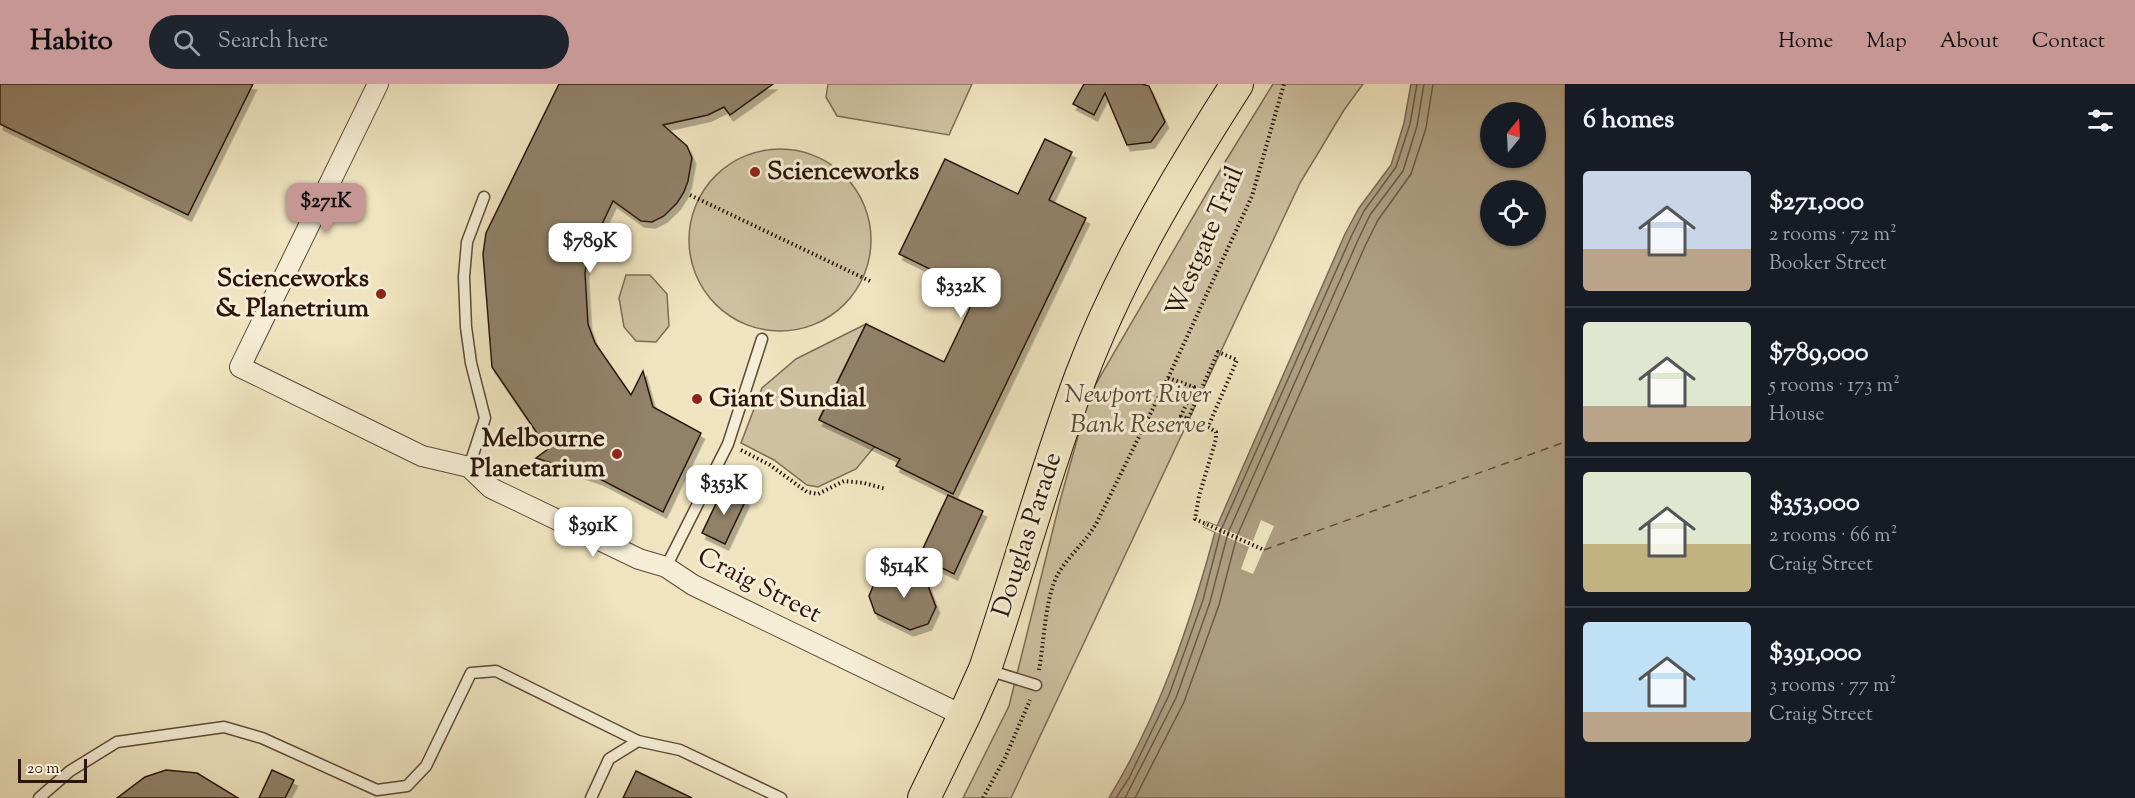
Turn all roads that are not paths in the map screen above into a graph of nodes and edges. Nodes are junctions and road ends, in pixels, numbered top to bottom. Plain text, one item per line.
1 (378, 84) edge
2 (1237, 84) edge
3 (484, 197) dead end
4 (762, 339) dead end
5 (469, 467) junction
6 (666, 567) junction
7 (985, 669) junction
8 (1036, 685) road end
9 (964, 716) junction
10 (638, 741) junction
11 (39, 798) edge
12 (591, 798) edge
13 (781, 798) edge
14 (924, 798) edge

1 - 5 street
2 - 7 main road, Douglas Parade
3 - 5 lane
4 - 6 lane
5 - 6 street, Craig Street
6 - 9 street, Craig Street
7 - 8 lane
7 - 9 main road, Douglas Parade
9 - 14 main road, Douglas Parade
10 - 11 lane
10 - 12 lane
10 - 13 lane

